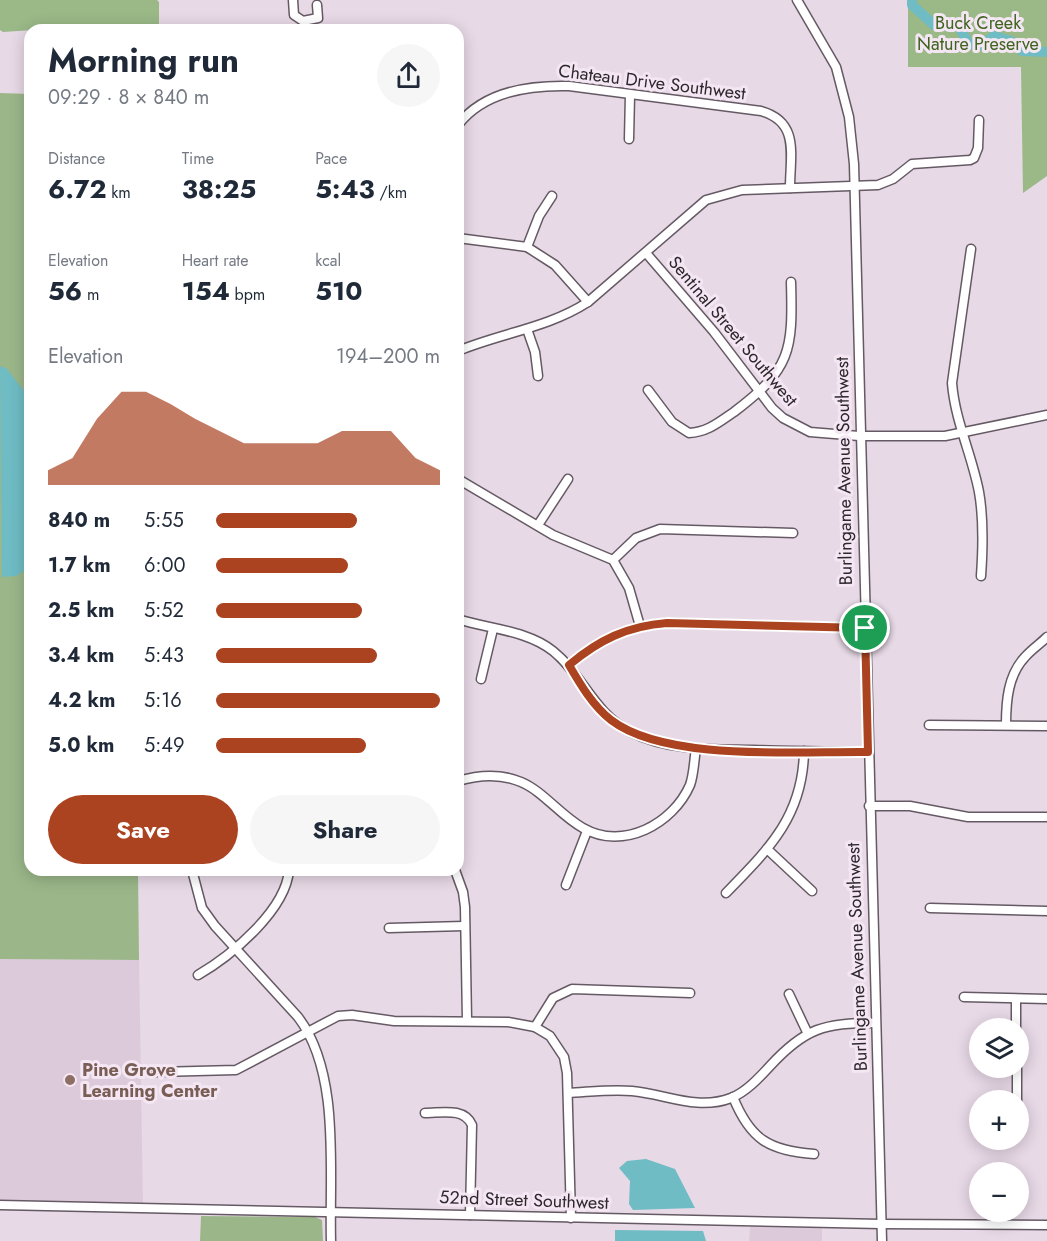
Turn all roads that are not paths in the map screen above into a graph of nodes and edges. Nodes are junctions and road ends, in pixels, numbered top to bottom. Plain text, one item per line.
1 (293, 0) edge
2 (797, 0) edge
3 (317, 5) dead end
4 (630, 95) junction
5 (464, 120) edge
6 (979, 120) dead end
7 (629, 140) dead end
8 (855, 187) junction
9 (790, 188) junction
10 (552, 196) dead end
11 (464, 239) edge
12 (527, 247) junction
13 (971, 249) dead end
14 (646, 253) junction
15 (791, 282) dead end
16 (588, 302) junction
17 (527, 329) junction
18 (464, 349) edge
19 (538, 376) dead end
20 (648, 390) dead end
21 (760, 392) junction
22 (1047, 415) edge
23 (962, 434) junction
24 (859, 436) junction
25 (568, 479) dead end
26 (464, 482) edge
27 (538, 525) junction
28 (793, 533) dead end
29 (613, 560) junction
30 (981, 576) dead end
31 (464, 621) edge
32 (640, 626) junction
33 (865, 628) junction
34 (493, 629) junction
35 (1047, 637) edge
36 (569, 665) junction
37 (481, 679) dead end
38 (929, 725) dead end
39 (1006, 725) junction
40 (1047, 726) edge
41 (696, 749) junction
42 (804, 751) junction
43 (868, 752) junction
44 (464, 780) edge
45 (869, 806) junction
46 (1047, 817) edge
47 (586, 831) junction
48 (767, 849) junction
49 (194, 876) edge
50 (288, 876) edge
51 (457, 876) edge
52 (566, 885) dead end
53 (812, 891) dead end
54 (726, 893) dead end
55 (930, 908) dead end
56 (1047, 911) edge
57 (464, 926) junction
58 (389, 928) dead end
59 (235, 946) junction
60 (198, 975) dead end
61 (690, 993) dead end
62 (789, 994) dead end
63 (964, 997) dead end
64 (1016, 999) junction
65 (1047, 999) edge
66 (1016, 1018) edge
67 (467, 1020) junction
68 (875, 1023) junction
69 (535, 1027) junction
70 (308, 1030) junction
71 (807, 1032) junction
72 (157, 1072) dead end
73 (568, 1093) junction
74 (733, 1097) junction
75 (425, 1113) dead end
76 (814, 1154) dead end
77 (0, 1205) edge
78 (330, 1211) junction
79 (470, 1215) junction
80 (571, 1218) junction
81 (881, 1224) junction
82 (1047, 1225) edge
83 (331, 1241) edge
84 (882, 1241) edge

1 - 3 street
2 - 8 street, Burlingame Avenue Southwest
4 - 5 street, Chateau Drive Southwest
4 - 7 street
4 - 9 street, Chateau Drive Southwest
6 - 8 street
8 - 9 street
8 - 24 street, Burlingame Avenue Southwest
9 - 14 street
10 - 12 street
11 - 12 street
12 - 16 street
13 - 23 street
14 - 16 street
14 - 21 street, Sentinal Street Southwest
15 - 21 street
16 - 17 street
17 - 18 street
17 - 19 street
20 - 21 street
21 - 24 street, Sentinal Street Southwest
22 - 23 street, Sentinal Street Southwest
23 - 24 street, Sentinal Street Southwest
23 - 30 street
24 - 33 street, Burlingame Avenue Southwest
25 - 27 street
26 - 27 street
27 - 29 street
28 - 29 street
29 - 32 street
31 - 34 street
32 - 33 street
32 - 36 street
33 - 43 street, Burlingame Avenue Southwest
34 - 36 street
34 - 37 street
35 - 39 street
36 - 41 street
38 - 39 street
39 - 40 street
41 - 42 street
41 - 47 street
42 - 43 street
42 - 48 street
43 - 45 street, Burlingame Avenue Southwest
44 - 47 street
45 - 46 street
45 - 68 street, Burlingame Avenue Southwest
47 - 52 street
48 - 53 street
48 - 54 street
49 - 59 street
50 - 59 street
51 - 57 street
55 - 56 street
57 - 58 street
57 - 67 street
59 - 60 street
59 - 70 street
61 - 69 street
62 - 71 street
63 - 64 street
64 - 65 street
64 - 66 street
67 - 69 street
67 - 70 street
68 - 71 street
68 - 81 street, Burlingame Avenue Southwest
69 - 73 street
70 - 72 street
70 - 78 street
71 - 74 street
73 - 74 street
73 - 80 street
74 - 76 street
75 - 79 street
77 - 78 street, 52nd Street Southwest
78 - 79 street, 52nd Street Southwest
78 - 83 street
79 - 80 street, 52nd Street Southwest
80 - 81 street, 52nd Street Southwest
81 - 82 street, 52nd Street Southwest
81 - 84 street, Burlingame Avenue Southwest

